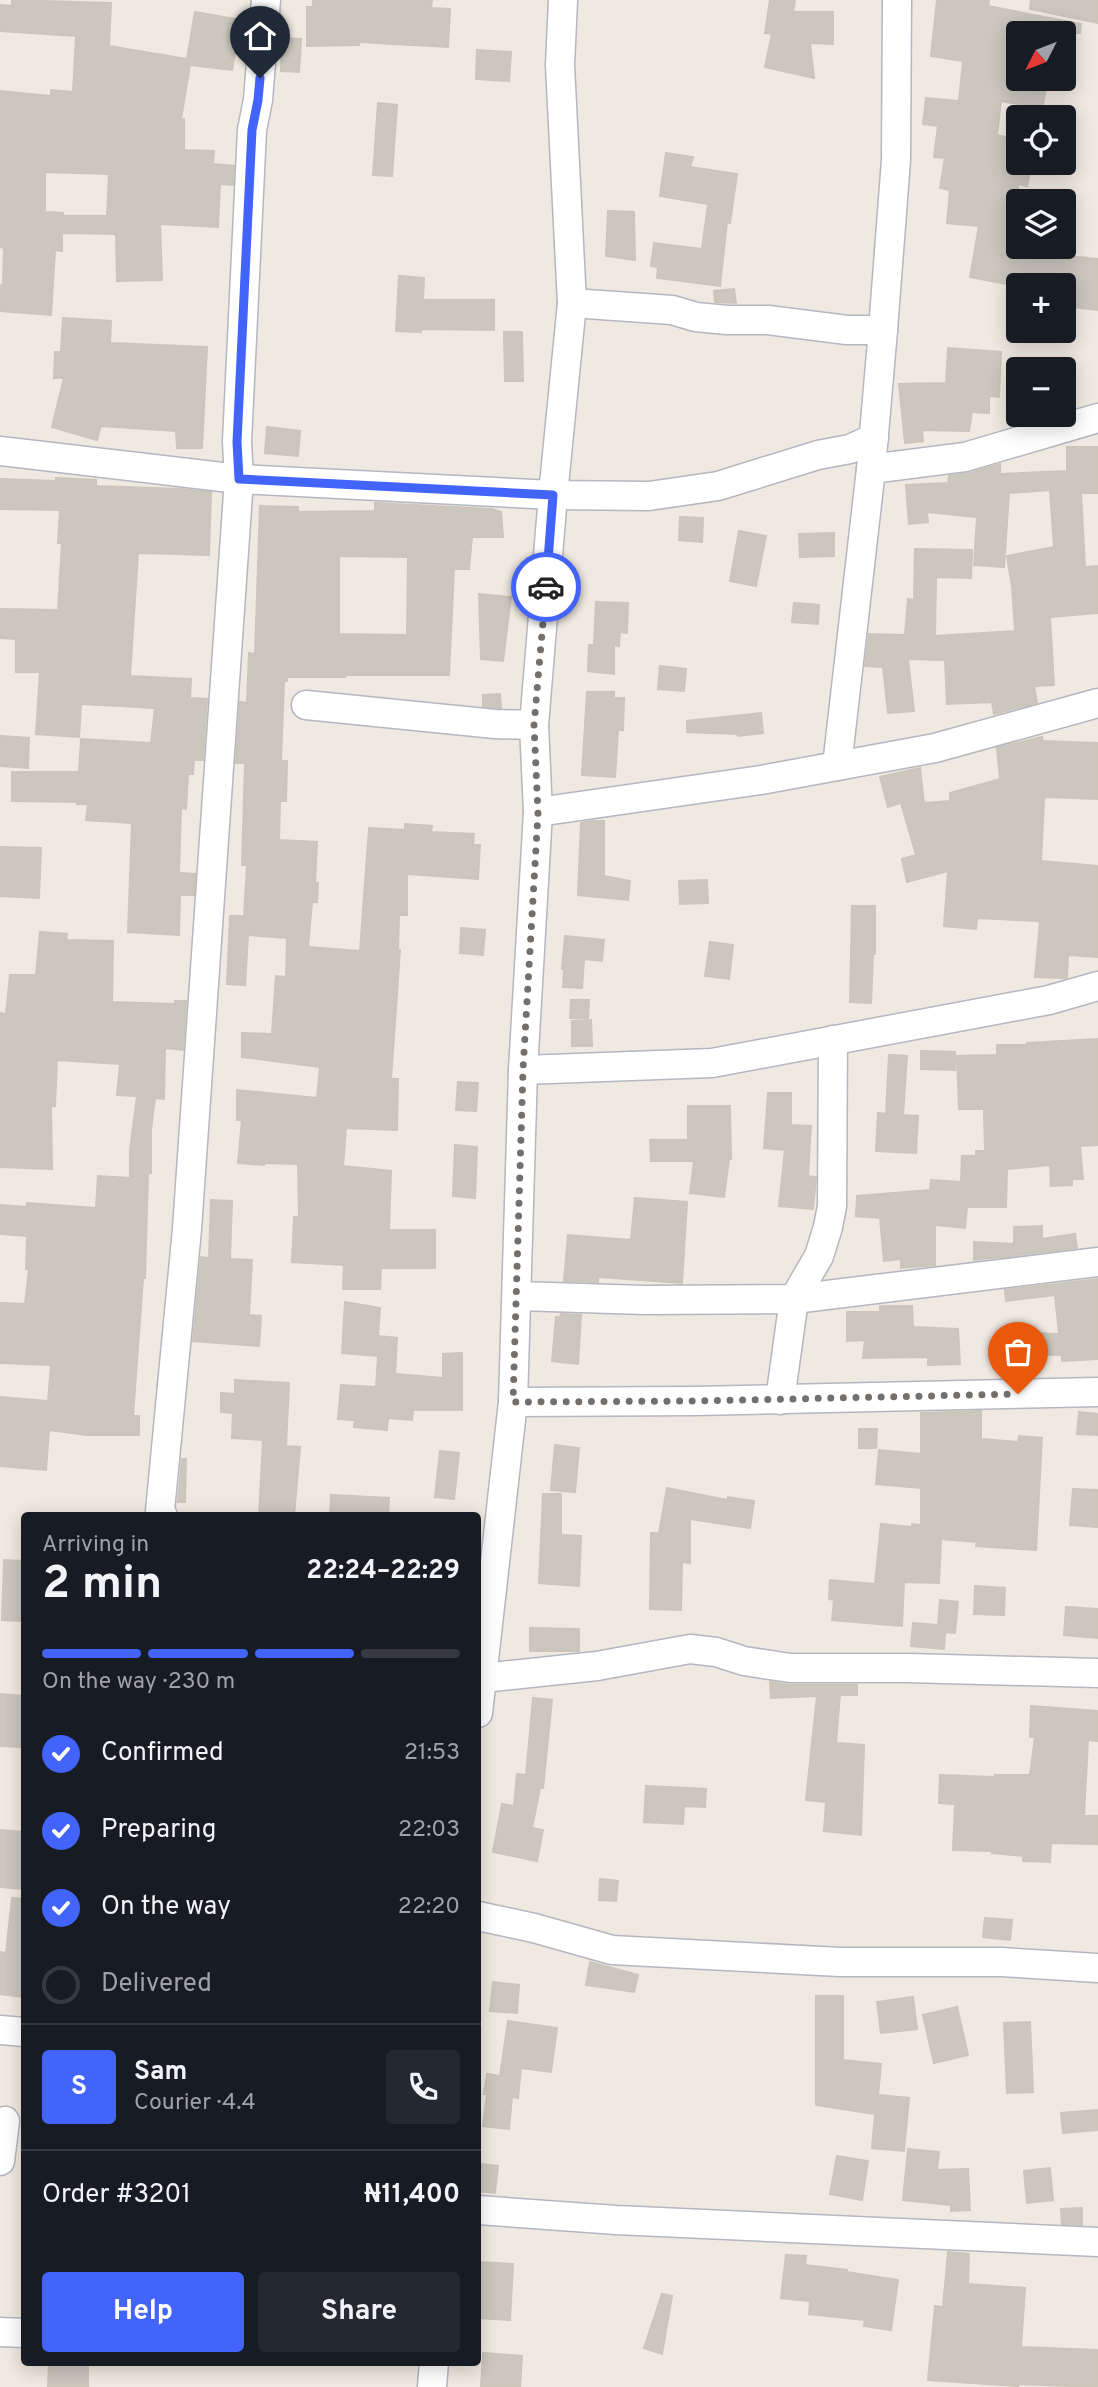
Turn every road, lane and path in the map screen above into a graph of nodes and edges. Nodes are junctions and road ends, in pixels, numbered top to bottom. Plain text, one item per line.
1 (266, 0) edge
2 (563, 0) edge
3 (897, 0) edge
4 (572, 303) junction
5 (883, 330) junction
6 (1098, 418) edge
7 (874, 438) junction
8 (0, 451) edge
9 (871, 469) junction
10 (239, 479) junction
11 (553, 495) junction
12 (1098, 703) edge
13 (306, 705) dead end
14 (534, 725) junction
15 (837, 766) junction
16 (538, 813) junction
17 (1098, 986) edge
18 (833, 1040) junction
19 (523, 1070) junction
20 (1098, 1262) edge
21 (518, 1296) junction
22 (794, 1299) junction
23 (1098, 1392) edge
24 (780, 1400) junction
25 (513, 1402) junction
26 (161, 1512) edge
27 (1098, 1673) edge
28 (483, 1678) junction
29 (481, 1692) edge
30 (481, 1917) edge
31 (1098, 1968) edge
32 (0, 2030) edge
33 (21, 2032) edge
34 (5, 2122) dead end
35 (0, 2161) edge
36 (481, 2210) edge
37 (1098, 2242) edge
38 (0, 2332) edge
39 (21, 2333) edge
40 (434, 2366) edge
41 (432, 2387) edge

1 - 10 street
2 - 4 street
3 - 5 street
4 - 5 street
4 - 11 street
5 - 7 street
6 - 9 street
7 - 9 street
7 - 11 street
8 - 10 street
9 - 15 street
10 - 11 street
10 - 26 street
11 - 14 street
12 - 15 street
13 - 14 street
14 - 16 street
15 - 16 street
16 - 19 street
17 - 18 street
18 - 19 street
18 - 22 street
19 - 21 street
20 - 22 street
21 - 22 street
21 - 25 street
22 - 24 street
23 - 24 street
24 - 25 street
25 - 28 street
27 - 28 street
28 - 29 street
30 - 31 street
32 - 33 street
34 - 35 street
36 - 37 street
38 - 39 street
40 - 41 street

